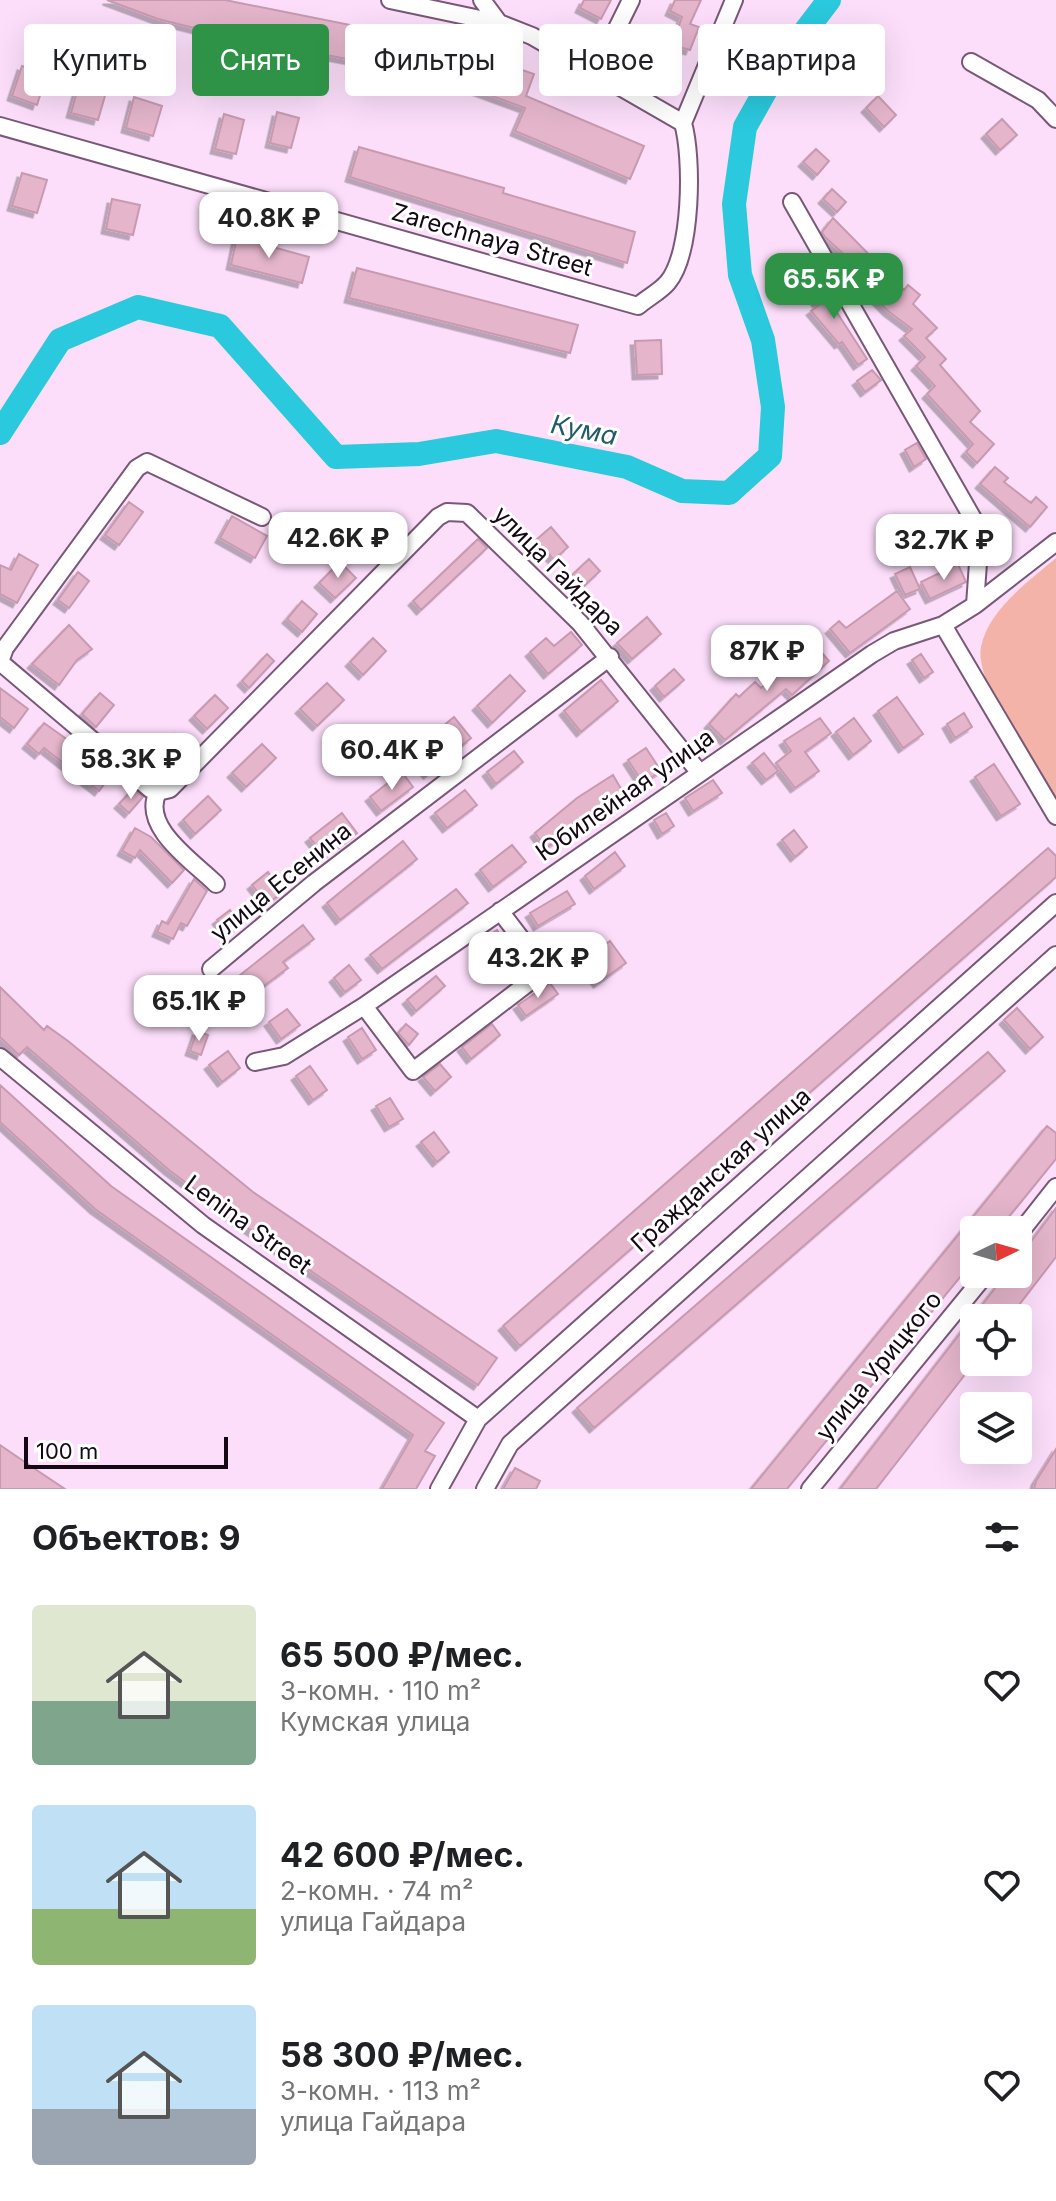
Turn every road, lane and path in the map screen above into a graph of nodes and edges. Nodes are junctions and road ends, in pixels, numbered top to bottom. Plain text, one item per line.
1 (390, 0) edge
2 (482, 0) edge
3 (631, 0) edge
4 (734, 0) edge
5 (499, 23) junction
6 (619, 24) edge
7 (539, 40) edge
8 (971, 62) dead end
9 (635, 96) edge
10 (1056, 119) edge
11 (683, 123) junction
12 (0, 126) edge
13 (792, 202) dead end
14 (262, 517) dead end
15 (1056, 542) edge
16 (975, 605) junction
17 (943, 625) junction
18 (610, 657) junction
19 (699, 772) junction
20 (158, 792) junction
21 (1056, 816) edge
22 (216, 884) dead end
23 (1056, 903) edge
24 (500, 911) junction
25 (1056, 955) edge
26 (211, 969) dead end
27 (364, 1006) junction
28 (0, 1057) edge
29 (255, 1062) dead end
30 (1056, 1187) edge
31 (1032, 1217) edge
32 (975, 1288) edge
33 (478, 1419) junction
34 (439, 1489) edge
35 (485, 1489) edge
36 (810, 1489) edge

1 - 5 street
2 - 5 street
3 - 6 street
4 - 11 street
5 - 7 street
8 - 10 street
9 - 11 street
11 - 12 street, Zarechnaya Street
13 - 16 street
14 - 20 street
15 - 16 street, Юбилейная улица
16 - 17 street, Юбилейная улица
17 - 19 street, Юбилейная улица
17 - 21 street
18 - 19 street, улица Гайдара
18 - 20 street, улица Гайдара
18 - 26 street, улица Есенина
19 - 24 street, Юбилейная улица
20 - 22 street
23 - 33 street, Гражданская улица
24 - 27 street, Юбилейная улица
24 - 27 street
25 - 35 street
27 - 29 street, Юбилейная улица
28 - 33 street, Lenina Street
30 - 31 street
32 - 36 street, улица Урицкого
33 - 34 street, Гражданская улица

